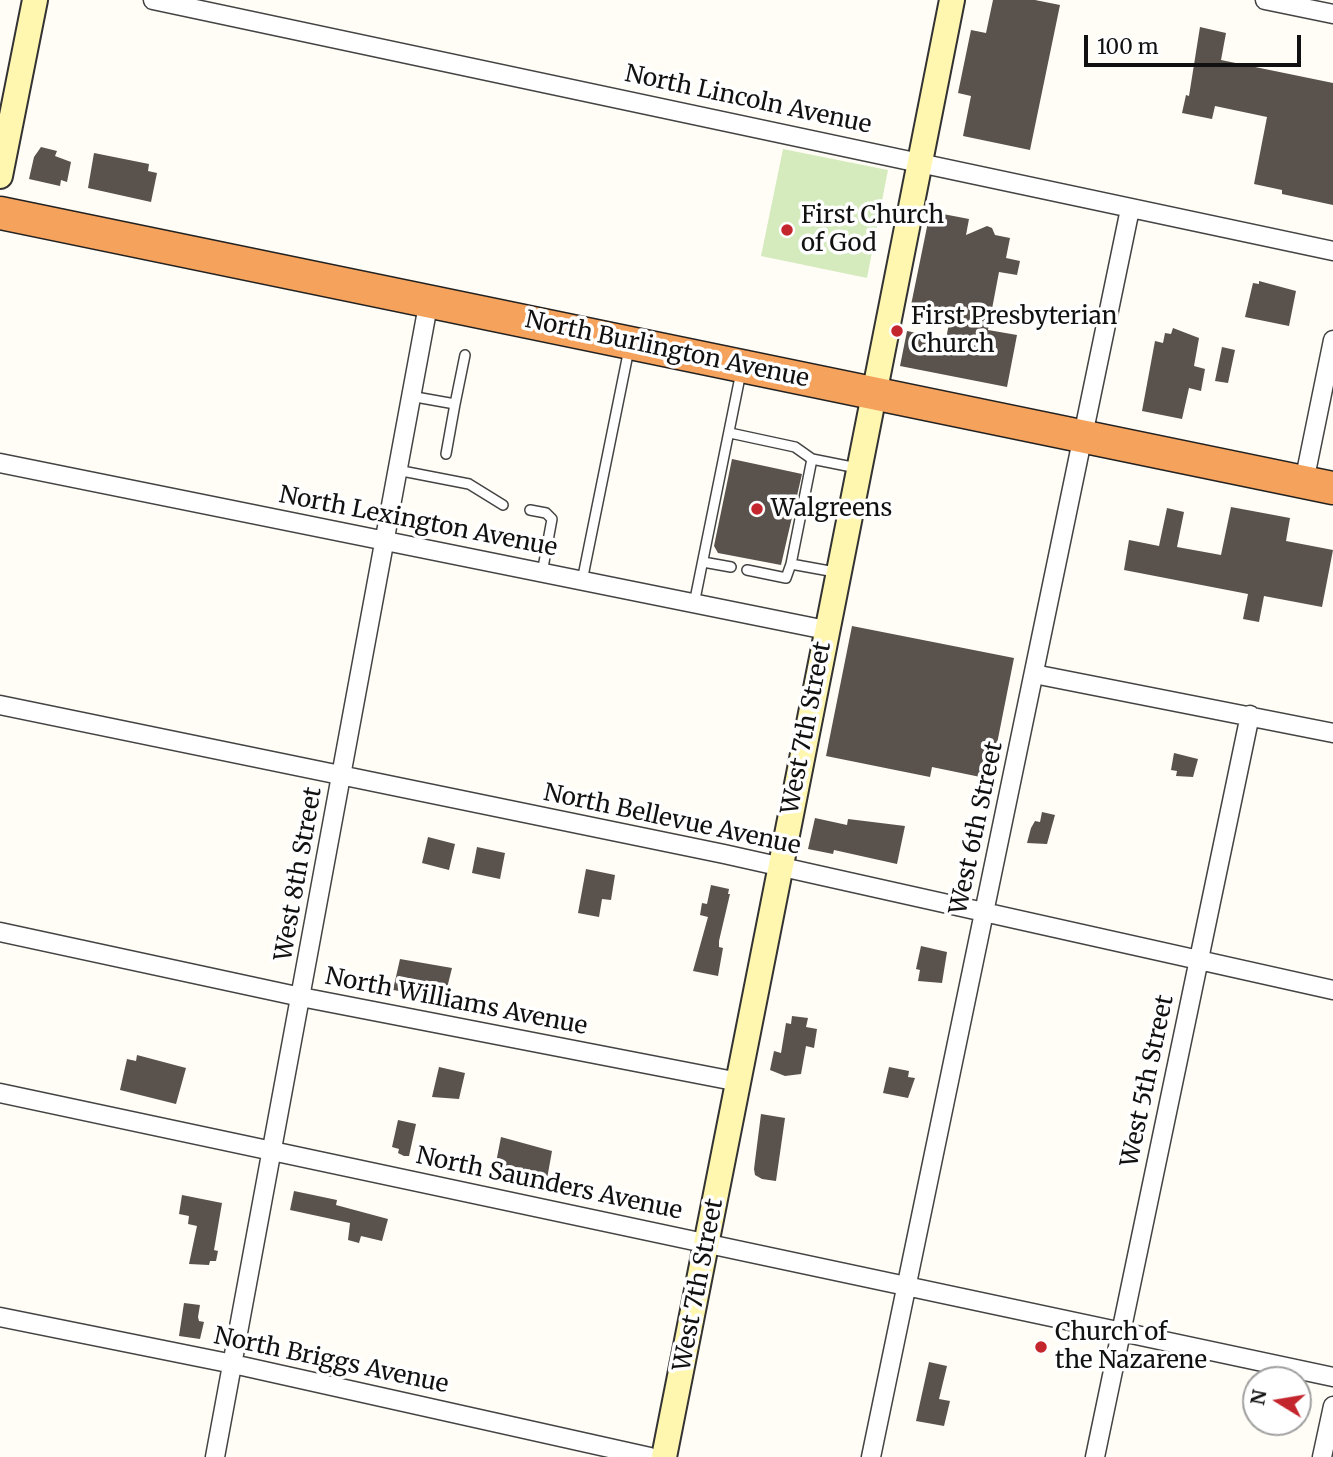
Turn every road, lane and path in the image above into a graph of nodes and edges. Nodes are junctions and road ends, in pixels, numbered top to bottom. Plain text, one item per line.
1 (35, 0) edge
2 (153, 0) edge
3 (952, 0) edge
4 (1265, 0) edge
5 (1333, 14) edge
6 (918, 161) junction
7 (0, 176) edge
8 (1130, 209) junction
9 (0, 212) edge
10 (1333, 251) edge
11 (429, 300) junction
12 (1333, 340) edge
13 (631, 342) junction
14 (465, 355) dead end
15 (742, 365) junction
16 (872, 393) junction
17 (410, 396) junction
18 (456, 404) junction
19 (730, 433) dead end
20 (1083, 437) junction
21 (446, 454) dead end
22 (812, 459) junction
23 (0, 463) edge
24 (858, 468) junction
25 (397, 470) junction
26 (1318, 485) edge
27 (503, 505) dead end
28 (530, 510) dead end
29 (383, 541) junction
30 (703, 562) junction
31 (791, 564) junction
32 (731, 567) dead end
33 (747, 570) dead end
34 (542, 573) junction
35 (837, 573) junction
36 (582, 581) junction
37 (694, 604) junction
38 (826, 630) junction
39 (1034, 674) junction
40 (0, 705) edge
41 (1250, 715) junction
42 (1333, 733) edge
43 (342, 776) junction
44 (780, 867) junction
45 (984, 912) junction
46 (0, 932) edge
47 (1198, 961) junction
48 (1333, 990) edge
49 (301, 997) junction
50 (739, 1082) junction
51 (0, 1093) edge
52 (272, 1149) junction
53 (708, 1243) junction
54 (906, 1286) junction
55 (0, 1317) edge
56 (1121, 1333) junction
57 (233, 1364) junction
58 (1333, 1377) edge
59 (1333, 1406) edge
60 (215, 1457) edge
61 (650, 1457) edge
62 (664, 1457) edge
63 (871, 1457) edge
64 (1094, 1457) edge
65 (1322, 1457) edge

1 - 7 main road
2 - 6 street, North Lincoln Avenue
3 - 6 main road, West 7th Street
4 - 5 street
6 - 8 street, North Lincoln Avenue
6 - 16 main road, West 7th Street
8 - 10 street, North Lincoln Avenue
8 - 20 street, West 6th Street
9 - 11 highway, North Burlington Avenue
11 - 13 highway, North Burlington Avenue
11 - 17 street, West 8th Street
12 - 26 street
13 - 15 highway, North Burlington Avenue
13 - 36 lane
14 - 18 lane
15 - 16 highway, North Burlington Avenue
15 - 30 lane
16 - 20 highway, North Burlington Avenue
16 - 24 main road, West 7th Street
17 - 18 lane
17 - 25 street, West 8th Street
18 - 21 lane
19 - 22 lane
20 - 26 highway, North Burlington Avenue
20 - 39 street, West 6th Street
22 - 24 lane
22 - 31 lane
23 - 29 street, North Lexington Avenue
24 - 35 main road, West 7th Street
25 - 27 lane
25 - 29 street, West 8th Street
28 - 34 lane
29 - 34 street, North Lexington Avenue
29 - 43 street, West 8th Street
30 - 32 lane
30 - 37 lane
31 - 33 lane
31 - 35 lane
34 - 36 street, North Lexington Avenue
35 - 38 main road, West 7th Street
36 - 37 street, North Lexington Avenue
37 - 38 street, North Lexington Avenue
38 - 44 main road, West 7th Street
39 - 41 street
39 - 45 street, West 6th Street
40 - 43 street, North Bellevue Avenue
41 - 42 street
41 - 47 street, West 5th Street
43 - 44 street, North Bellevue Avenue
43 - 49 street, West 8th Street
44 - 45 street, North Bellevue Avenue
44 - 50 main road, West 7th Street
45 - 47 street, North Bellevue Avenue
45 - 54 street, West 6th Street
46 - 49 street, North Williams Avenue
47 - 48 street, North Bellevue Avenue
47 - 56 street, West 5th Street
49 - 50 street, North Williams Avenue
49 - 52 street, West 8th Street
50 - 53 main road, West 7th Street
51 - 52 street, North Saunders Avenue
52 - 53 street, North Saunders Avenue
52 - 57 street, West 8th Street
53 - 54 street, North Saunders Avenue
53 - 62 main road, West 7th Street
54 - 56 street, North Saunders Avenue
54 - 63 street, West 6th Street
55 - 57 street, North Briggs Avenue
56 - 58 street, North Saunders Avenue
56 - 64 street, West 5th Street
57 - 60 street, West 8th Street
57 - 61 street, North Briggs Avenue
59 - 65 street

